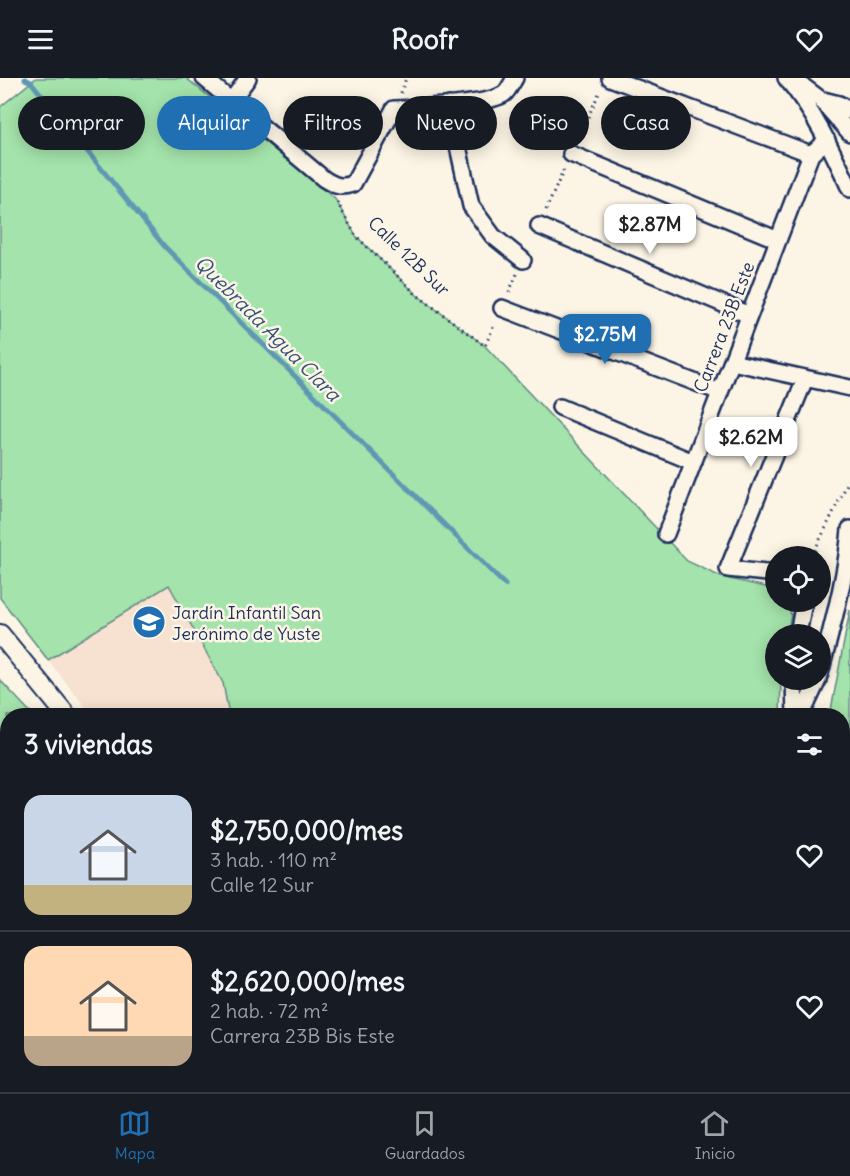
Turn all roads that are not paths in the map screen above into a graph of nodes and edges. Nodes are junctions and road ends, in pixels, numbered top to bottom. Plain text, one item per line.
1 (204, 78) edge
2 (248, 78) edge
3 (515, 78) edge
4 (610, 78) edge
5 (795, 79) edge
6 (225, 96) edge
7 (235, 96) edge
8 (496, 96) edge
9 (820, 99) junction
10 (395, 110) edge
11 (850, 111) edge
12 (850, 133) edge
13 (271, 135) edge
14 (827, 140) junction
15 (459, 150) edge
16 (571, 154) dead end
17 (811, 154) junction
18 (850, 189) edge
19 (539, 226) dead end
20 (778, 240) junction
21 (523, 260) dead end
22 (502, 308) dead end
23 (749, 315) junction
24 (732, 362) junction
25 (805, 379) junction
26 (850, 388) edge
27 (720, 392) junction
28 (560, 407) dead end
29 (693, 462) junction
30 (850, 529) edge
31 (666, 534) dead end
32 (765, 573) edge
33 (831, 629) edge
34 (0, 634) edge
35 (794, 690) edge
36 (813, 690) edge
37 (60, 708) edge
38 (795, 708) edge
39 (805, 708) edge

1 - 6 street
2 - 7 street
3 - 8 street
4 - 17 street
5 - 9 street
5 - 14 street
9 - 11 street
9 - 12 street
10 - 13 street
14 - 17 street, Carrera 23B Este
14 - 18 street
15 - 21 street
16 - 20 street
17 - 20 street, Carrera 23B Este
19 - 23 street
20 - 23 street, Carrera 23B Este
22 - 27 street
23 - 24 street, Carrera 23B Este
24 - 25 street
24 - 27 street, Carrera 23B Este
25 - 26 street
25 - 32 street
27 - 29 street, Carrera 23B Este
28 - 29 street
29 - 31 street, Carrera 23B Este
30 - 33 street
34 - 37 street
35 - 38 street
36 - 39 street

